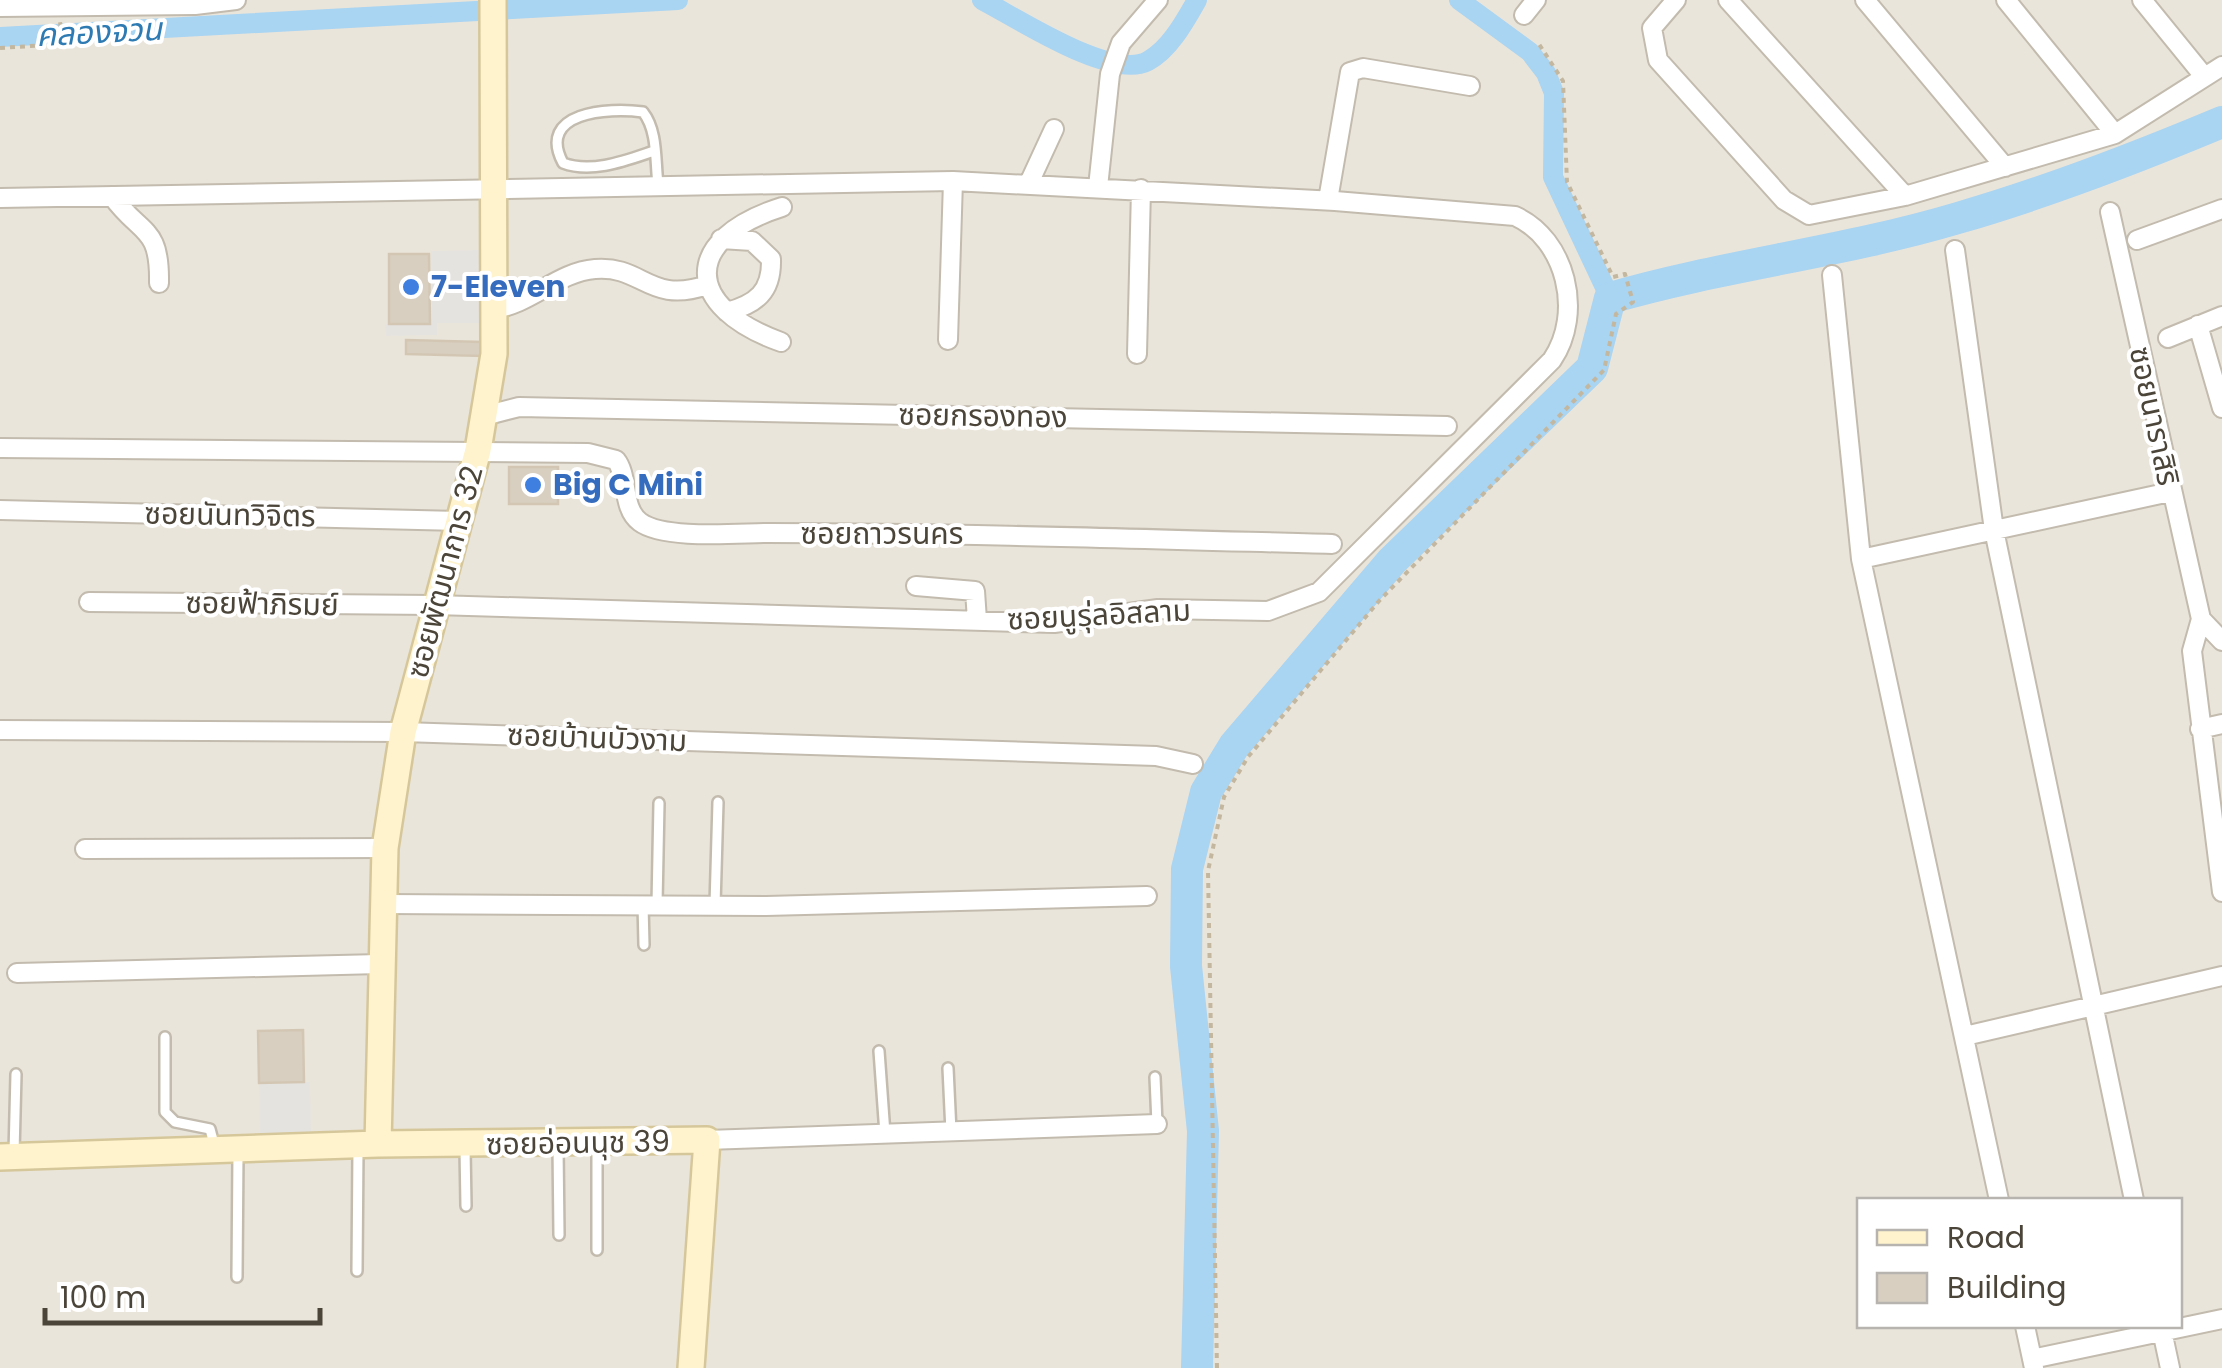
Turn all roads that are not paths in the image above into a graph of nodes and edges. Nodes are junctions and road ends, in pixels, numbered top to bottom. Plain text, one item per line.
1 (236, 0) edge
2 (494, 0) edge
3 (1158, 0) edge
4 (1676, 0) edge
5 (1728, 0) edge
6 (1864, 0) edge
7 (2006, 0) edge
8 (2142, 0) edge
9 (0, 7) edge
10 (2222, 66) edge
11 (2202, 75) junction
12 (1470, 86) dead end
13 (1054, 129) dead end
14 (2115, 134) junction
15 (654, 151) junction
16 (2005, 167) junction
17 (953, 181) junction
18 (1029, 183) junction
19 (658, 184) junction
20 (495, 186) junction
21 (1098, 187) junction
22 (1142, 189) junction
23 (112, 196) junction
24 (1905, 196) junction
25 (0, 198) edge
26 (1328, 200) junction
27 (782, 207) dead end
28 (2222, 209) edge
29 (2110, 212) dead end
30 (721, 239) junction
31 (2137, 240) dead end
32 (1955, 250) dead end
33 (1832, 275) dead end
34 (159, 284) dead end
35 (707, 285) junction
36 (493, 309) junction
37 (727, 312) junction
38 (2222, 316) edge
39 (2198, 325) junction
40 (2168, 338) dead end
41 (948, 340) dead end
42 (781, 342) dead end
43 (1138, 354) dead end
44 (491, 386) junction
45 (519, 407) junction
46 (2222, 408) edge
47 (484, 416) junction
48 (1447, 426) dead end
49 (0, 448) edge
50 (478, 450) junction
51 (2170, 492) junction
52 (0, 510) edge
53 (459, 521) junction
54 (1994, 530) junction
55 (1332, 544) dead end
56 (1861, 559) junction
57 (916, 586) dead end
58 (89, 602) dead end
59 (435, 605) junction
60 (2201, 619) junction
61 (976, 620) junction
62 (2222, 641) edge
63 (2222, 724) edge
64 (2200, 729) junction
65 (0, 730) edge
66 (403, 732) junction
67 (1193, 764) dead end
68 (718, 802) dead end
69 (659, 803) dead end
70 (85, 848) dead end
71 (385, 848) junction
72 (2222, 892) edge
73 (1147, 896) dead end
74 (384, 904) junction
75 (650, 904) junction
76 (715, 905) junction
77 (644, 946) dead end
78 (380, 964) junction
79 (17, 972) dead end
80 (2222, 976) edge
81 (2092, 1006) junction
82 (1965, 1036) junction
83 (165, 1037) dead end
84 (879, 1051) dead end
85 (948, 1068) dead end
86 (16, 1074) dead end
87 (1156, 1077) dead end
88 (1156, 1124) joint
89 (951, 1132) junction
90 (885, 1134) junction
91 (707, 1140) junction
92 (597, 1142) junction
93 (558, 1143) junction
94 (368, 1144) junction
95 (465, 1145) junction
96 (227, 1151) junction
97 (7, 1156) edge
98 (1999, 1198) edge
99 (2134, 1198) edge
100 (466, 1206) dead end
101 (560, 1235) dead end
102 (596, 1250) dead end
103 (358, 1272) dead end
104 (237, 1277) dead end
105 (2222, 1319) edge
106 (2182, 1326) edge
107 (2025, 1328) edge
108 (2162, 1329) edge
109 (2033, 1363) edge
110 (691, 1368) edge
111 (2170, 1368) edge

1 - 9 street
2 - 20 street, ซอยพัฒนาการ 32
3 - 21 street
4 - 24 street
5 - 24 street
6 - 16 street
7 - 14 street
8 - 11 street
10 - 11 street
11 - 14 street
12 - 26 street
13 - 18 street
14 - 16 street
15 - 15 lane
15 - 19 lane
16 - 24 street
17 - 18 street
17 - 19 street
17 - 41 street
18 - 21 street
19 - 20 street
20 - 23 street
20 - 36 street, ซอยพัฒนาการ 32
21 - 22 street
22 - 26 street
22 - 43 street
23 - 25 street
23 - 34 street
26 - 61 street, ซอยนูรุ่ลอิสลาม
27 - 30 street
28 - 31 street
29 - 51 street, ซอยนาราสิริ
30 - 35 street
30 - 37 street
32 - 54 street
33 - 56 street
35 - 36 street
35 - 37 street
36 - 44 street, ซอยพัฒนาการ 32
37 - 42 street
38 - 39 street
39 - 40 street
39 - 46 street
44 - 45 street
44 - 47 street, ซอยพัฒนาการ 32
45 - 47 street, ซอยกรองทอง
45 - 48 street, ซอยกรองทอง
47 - 50 street, ซอยพัฒนาการ 32
49 - 50 street
50 - 53 street, ซอยพัฒนาการ 32
50 - 55 street, ซอยถาวรนคร
51 - 54 street
51 - 60 street, ซอยนาราสิริ
52 - 53 street, ซอยนันทวิจิตร
53 - 59 street, ซอยพัฒนาการ 32
54 - 56 street
54 - 81 street
56 - 82 street
57 - 61 street
58 - 59 street, ซอยฟ้าภิรมย์
59 - 61 street, ซอยนูรุ่ลอิสลาม
59 - 66 street, ซอยพัฒนาการ 32
60 - 62 street, ซอยนาราสิริ
60 - 64 street, ซอยนาราสิริ
63 - 64 street
64 - 72 street, ซอยนาราสิริ
65 - 66 street, ซอยบ้านบัวงาม
66 - 67 street, ซอยบ้านบัวงาม
66 - 71 street, ซอยพัฒนาการ 32
68 - 76 lane
69 - 75 lane
70 - 71 street
71 - 74 street, ซอยพัฒนาการ 32
73 - 76 street
74 - 75 street
74 - 78 street, ซอยพัฒนาการ 32
75 - 76 street
75 - 77 lane
78 - 79 street
78 - 94 street, ซอยพัฒนาการ 32
80 - 81 street
81 - 82 street
81 - 99 street
82 - 98 street
83 - 96 lane
84 - 90 lane
85 - 89 lane
86 - 97 lane
87 - 88 lane
88 - 89 street, ซอยอ่อนนุช 39
89 - 90 street, ซอยอ่อนนุช 39
90 - 91 street, ซอยอ่อนนุช 39
91 - 92 street, ซอยอ่อนนุช 39
91 - 110 street
92 - 93 street, ซอยอ่อนนุช 39
92 - 102 lane
93 - 95 street, ซอยอ่อนนุช 39
93 - 101 lane
94 - 95 street, ซอยอ่อนนุช 39
94 - 96 street, ซอยอ่อนนุช 39
94 - 103 lane
95 - 100 lane
96 - 97 street, ซอยอ่อนนุช 39
96 - 104 lane
105 - 106 street
107 - 109 street
108 - 109 street
108 - 111 street

